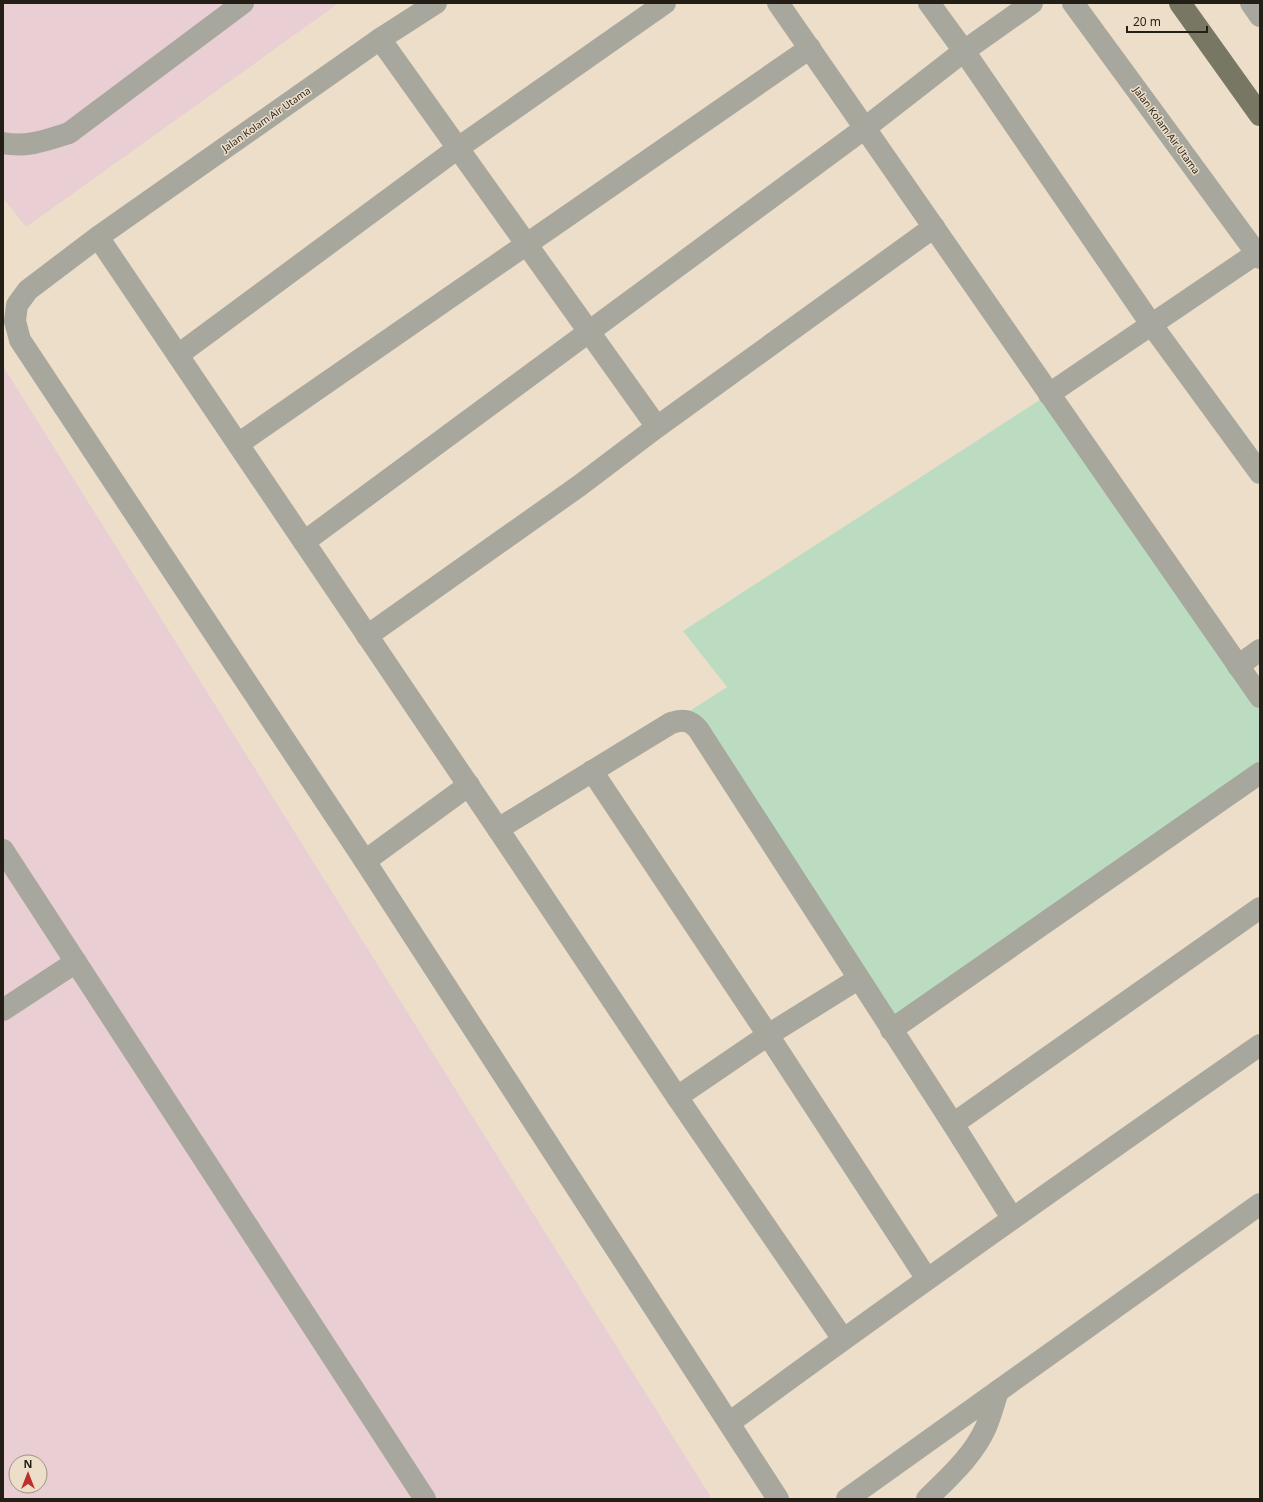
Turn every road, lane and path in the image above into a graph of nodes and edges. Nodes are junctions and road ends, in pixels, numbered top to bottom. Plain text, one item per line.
1 (243, 3) edge
2 (436, 3) edge
3 (665, 3) edge
4 (778, 3) edge
5 (929, 3) edge
6 (1032, 3) edge
7 (1073, 3) edge
8 (1180, 3) edge
9 (1251, 3) edge
10 (1260, 16) edge
11 (380, 39) junction
12 (810, 48) junction
13 (964, 51) junction
14 (1260, 115) edge
15 (865, 128) junction
16 (3, 143) edge
17 (458, 148) junction
18 (934, 227) junction
19 (98, 237) junction
20 (526, 244) junction
21 (1259, 254) edge
22 (1151, 324) junction
23 (589, 332) junction
24 (178, 355) junction
25 (1049, 394) junction
26 (657, 427) junction
27 (238, 444) junction
28 (1260, 473) edge
29 (304, 542) junction
30 (368, 636) junction
31 (1260, 650) edge
32 (1238, 666) junction
33 (1260, 697) edge
34 (592, 771) junction
35 (1260, 773) edge
36 (469, 785) junction
37 (498, 829) junction
38 (3, 850) edge
39 (365, 860) junction
40 (1260, 908) edge
41 (76, 962) junction
42 (858, 979) junction
43 (3, 1010) edge
44 (891, 1030) junction
45 (768, 1035) junction
46 (1260, 1045) edge
47 (677, 1097) junction
48 (953, 1124) junction
49 (1260, 1204) edge
50 (1012, 1218) junction
51 (926, 1279) junction
52 (843, 1339) junction
53 (998, 1391) junction
54 (729, 1423) junction
55 (423, 1498) edge
56 (778, 1499) edge
57 (847, 1499) edge
58 (927, 1499) edge

1 - 16 street
2 - 11 street, Jalan Kolam Air Utama
3 - 17 street
4 - 12 street
5 - 13 street
6 - 13 street
7 - 21 street, Jalan Kolam Air Utama
8 - 14 main road
9 - 10 street
11 - 17 street
11 - 19 street, Jalan Kolam Air Utama
12 - 15 street
12 - 20 street
13 - 15 street
13 - 22 street
15 - 18 street
15 - 23 street
17 - 20 street
17 - 24 street
18 - 25 street
18 - 26 street
19 - 24 street
19 - 39 street, Jalan Kolam Air Utama
20 - 23 street
20 - 27 street
21 - 22 street
22 - 25 street
22 - 28 street
23 - 26 street
23 - 29 street
24 - 27 street
25 - 32 street
26 - 30 street
27 - 29 street
29 - 30 street
30 - 36 street
31 - 32 street
32 - 33 street
34 - 37 street
34 - 42 street
34 - 45 street
35 - 44 street
36 - 37 street
36 - 39 street
37 - 47 street
38 - 41 street
39 - 54 street, Jalan Kolam Air Utama
40 - 48 street
41 - 43 street
41 - 55 street
42 - 44 street
42 - 45 street
44 - 48 street
45 - 47 street
45 - 51 street
46 - 50 street
47 - 52 street
48 - 50 street
49 - 53 street
50 - 51 street
51 - 52 street
52 - 54 street
53 - 57 street
53 - 58 street
54 - 56 street, Jalan Kolam Air Utama

